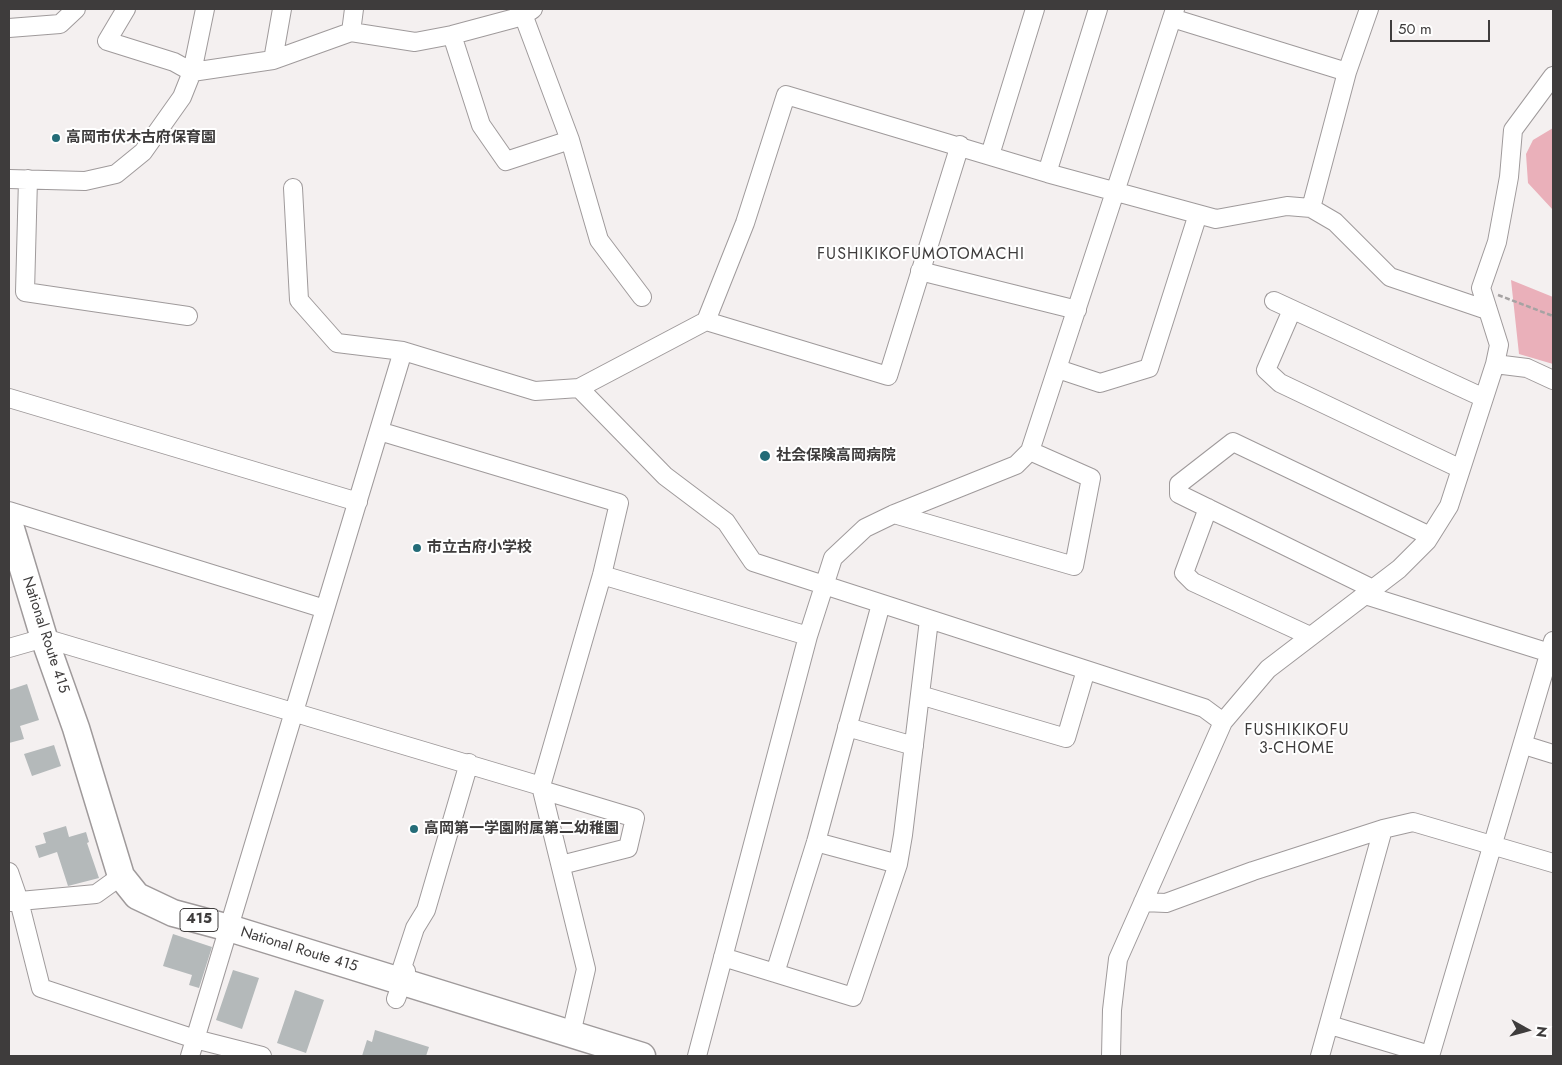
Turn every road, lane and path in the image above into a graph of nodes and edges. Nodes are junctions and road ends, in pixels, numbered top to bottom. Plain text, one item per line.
1 (76, 9) edge
2 (126, 9) edge
3 (205, 9) edge
4 (282, 9) edge
5 (354, 9) edge
6 (1035, 9) edge
7 (1098, 9) edge
8 (1369, 9) edge
9 (526, 11) edge
10 (1173, 13) edge
11 (9, 28) edge
12 (351, 32) junction
13 (452, 35) junction
14 (273, 60) junction
15 (192, 72) junction
16 (1347, 72) junction
17 (1553, 76) edge
18 (570, 140) junction
19 (960, 146) junction
20 (990, 155) junction
21 (1047, 173) junction
22 (9, 179) edge
23 (28, 179) junction
24 (293, 188) dead end
25 (1114, 191) junction
26 (1311, 208) junction
27 (1198, 214) junction
28 (920, 271) junction
29 (1481, 288) junction
30 (642, 297) dead end
31 (1274, 301) dead end
32 (1077, 310) junction
33 (1292, 310) junction
34 (1487, 310) junction
35 (188, 316) dead end
36 (1553, 316) edge
37 (706, 321) junction
38 (403, 351) junction
39 (1495, 364) junction
40 (1058, 369) junction
41 (1553, 380) edge
42 (579, 388) junction
43 (9, 398) edge
44 (1484, 398) junction
45 (379, 431) junction
46 (1030, 451) junction
47 (1462, 469) junction
48 (358, 502) junction
49 (1208, 508) junction
50 (9, 510) edge
51 (894, 514) junction
52 (9, 522) edge
53 (1430, 536) junction
54 (602, 575) junction
55 (823, 586) junction
56 (1369, 592) junction
57 (881, 604) junction
58 (325, 609) junction
59 (929, 620) junction
60 (808, 636) junction
61 (1310, 636) junction
62 (44, 638) junction
63 (9, 648) edge
64 (1552, 650) edge
65 (1086, 670) junction
66 (920, 695) junction
67 (294, 712) junction
68 (1223, 722) junction
69 (847, 727) junction
70 (1524, 745) junction
71 (914, 746) junction
72 (1553, 754) edge
73 (469, 763) junction
74 (541, 788) junction
75 (1383, 829) junction
76 (816, 842) junction
77 (1495, 844) junction
78 (1553, 863) edge
79 (898, 864) junction
80 (561, 865) junction
81 (9, 872) edge
82 (120, 876) junction
83 (14, 902) edge
84 (1143, 902) junction
85 (229, 928) junction
86 (723, 957) junction
87 (775, 973) junction
88 (401, 982) junction
89 (1330, 1025) junction
90 (571, 1034) junction
91 (195, 1039) junction
92 (190, 1056) edge
93 (262, 1056) edge
94 (642, 1056) edge
95 (697, 1056) edge
96 (1111, 1056) edge
97 (1320, 1056) edge
98 (1430, 1056) edge

1 - 11 street
2 - 15 street
3 - 15 street
4 - 14 street
5 - 12 street
6 - 20 street
7 - 21 street
8 - 16 street
9 - 13 street
9 - 18 street
10 - 16 street
10 - 25 street
12 - 13 street
12 - 14 street
13 - 18 street
14 - 15 street
15 - 23 street
16 - 26 street
17 - 29 street
18 - 30 street
19 - 20 street
19 - 28 street
19 - 37 street
20 - 21 street
21 - 25 street
22 - 23 street
23 - 35 street
24 - 38 street
25 - 27 street
25 - 32 street
26 - 27 street
26 - 34 street
27 - 40 street
28 - 32 street
28 - 37 street
29 - 34 street
29 - 36 path
31 - 33 street
32 - 40 street
33 - 44 street
33 - 47 street
34 - 39 street
37 - 42 street
38 - 42 street
38 - 45 street
39 - 41 street
39 - 44 street
40 - 46 street
42 - 55 street
43 - 48 street
44 - 47 street
45 - 48 street
45 - 54 street
46 - 51 street
46 - 51 street
47 - 53 street
48 - 58 street
49 - 53 street
49 - 56 street
49 - 61 street
50 - 58 street
51 - 55 street
52 - 62 highway, National Route 415 / 415
53 - 56 street
54 - 60 street
54 - 74 street
55 - 57 street
55 - 60 street
56 - 61 street
56 - 64 street
57 - 59 street
57 - 69 street
58 - 67 street
59 - 65 street
59 - 66 street
60 - 86 street
61 - 68 street
62 - 63 street
62 - 67 street
62 - 82 highway, National Route 415 / 415
64 - 70 street
65 - 66 street
65 - 68 street
66 - 71 street
67 - 73 street
67 - 85 street
68 - 84 street
69 - 71 street
69 - 76 street
70 - 72 street
70 - 77 street
71 - 79 street
73 - 74 street
73 - 88 street
74 - 80 street
74 - 80 street
75 - 77 street
75 - 84 street
75 - 89 street
76 - 79 street
76 - 87 street
77 - 78 street
77 - 98 street
79 - 87 street
80 - 90 street
81 - 83 street
82 - 83 street
82 - 85 highway, National Route 415 / 415
83 - 91 street
84 - 96 street
85 - 88 highway, National Route 415 / 415
85 - 91 street
86 - 87 street
86 - 95 street
88 - 90 highway, National Route 415 / 415
89 - 97 street
89 - 98 street
90 - 94 highway, National Route 415 / 415
91 - 92 street
91 - 93 street

